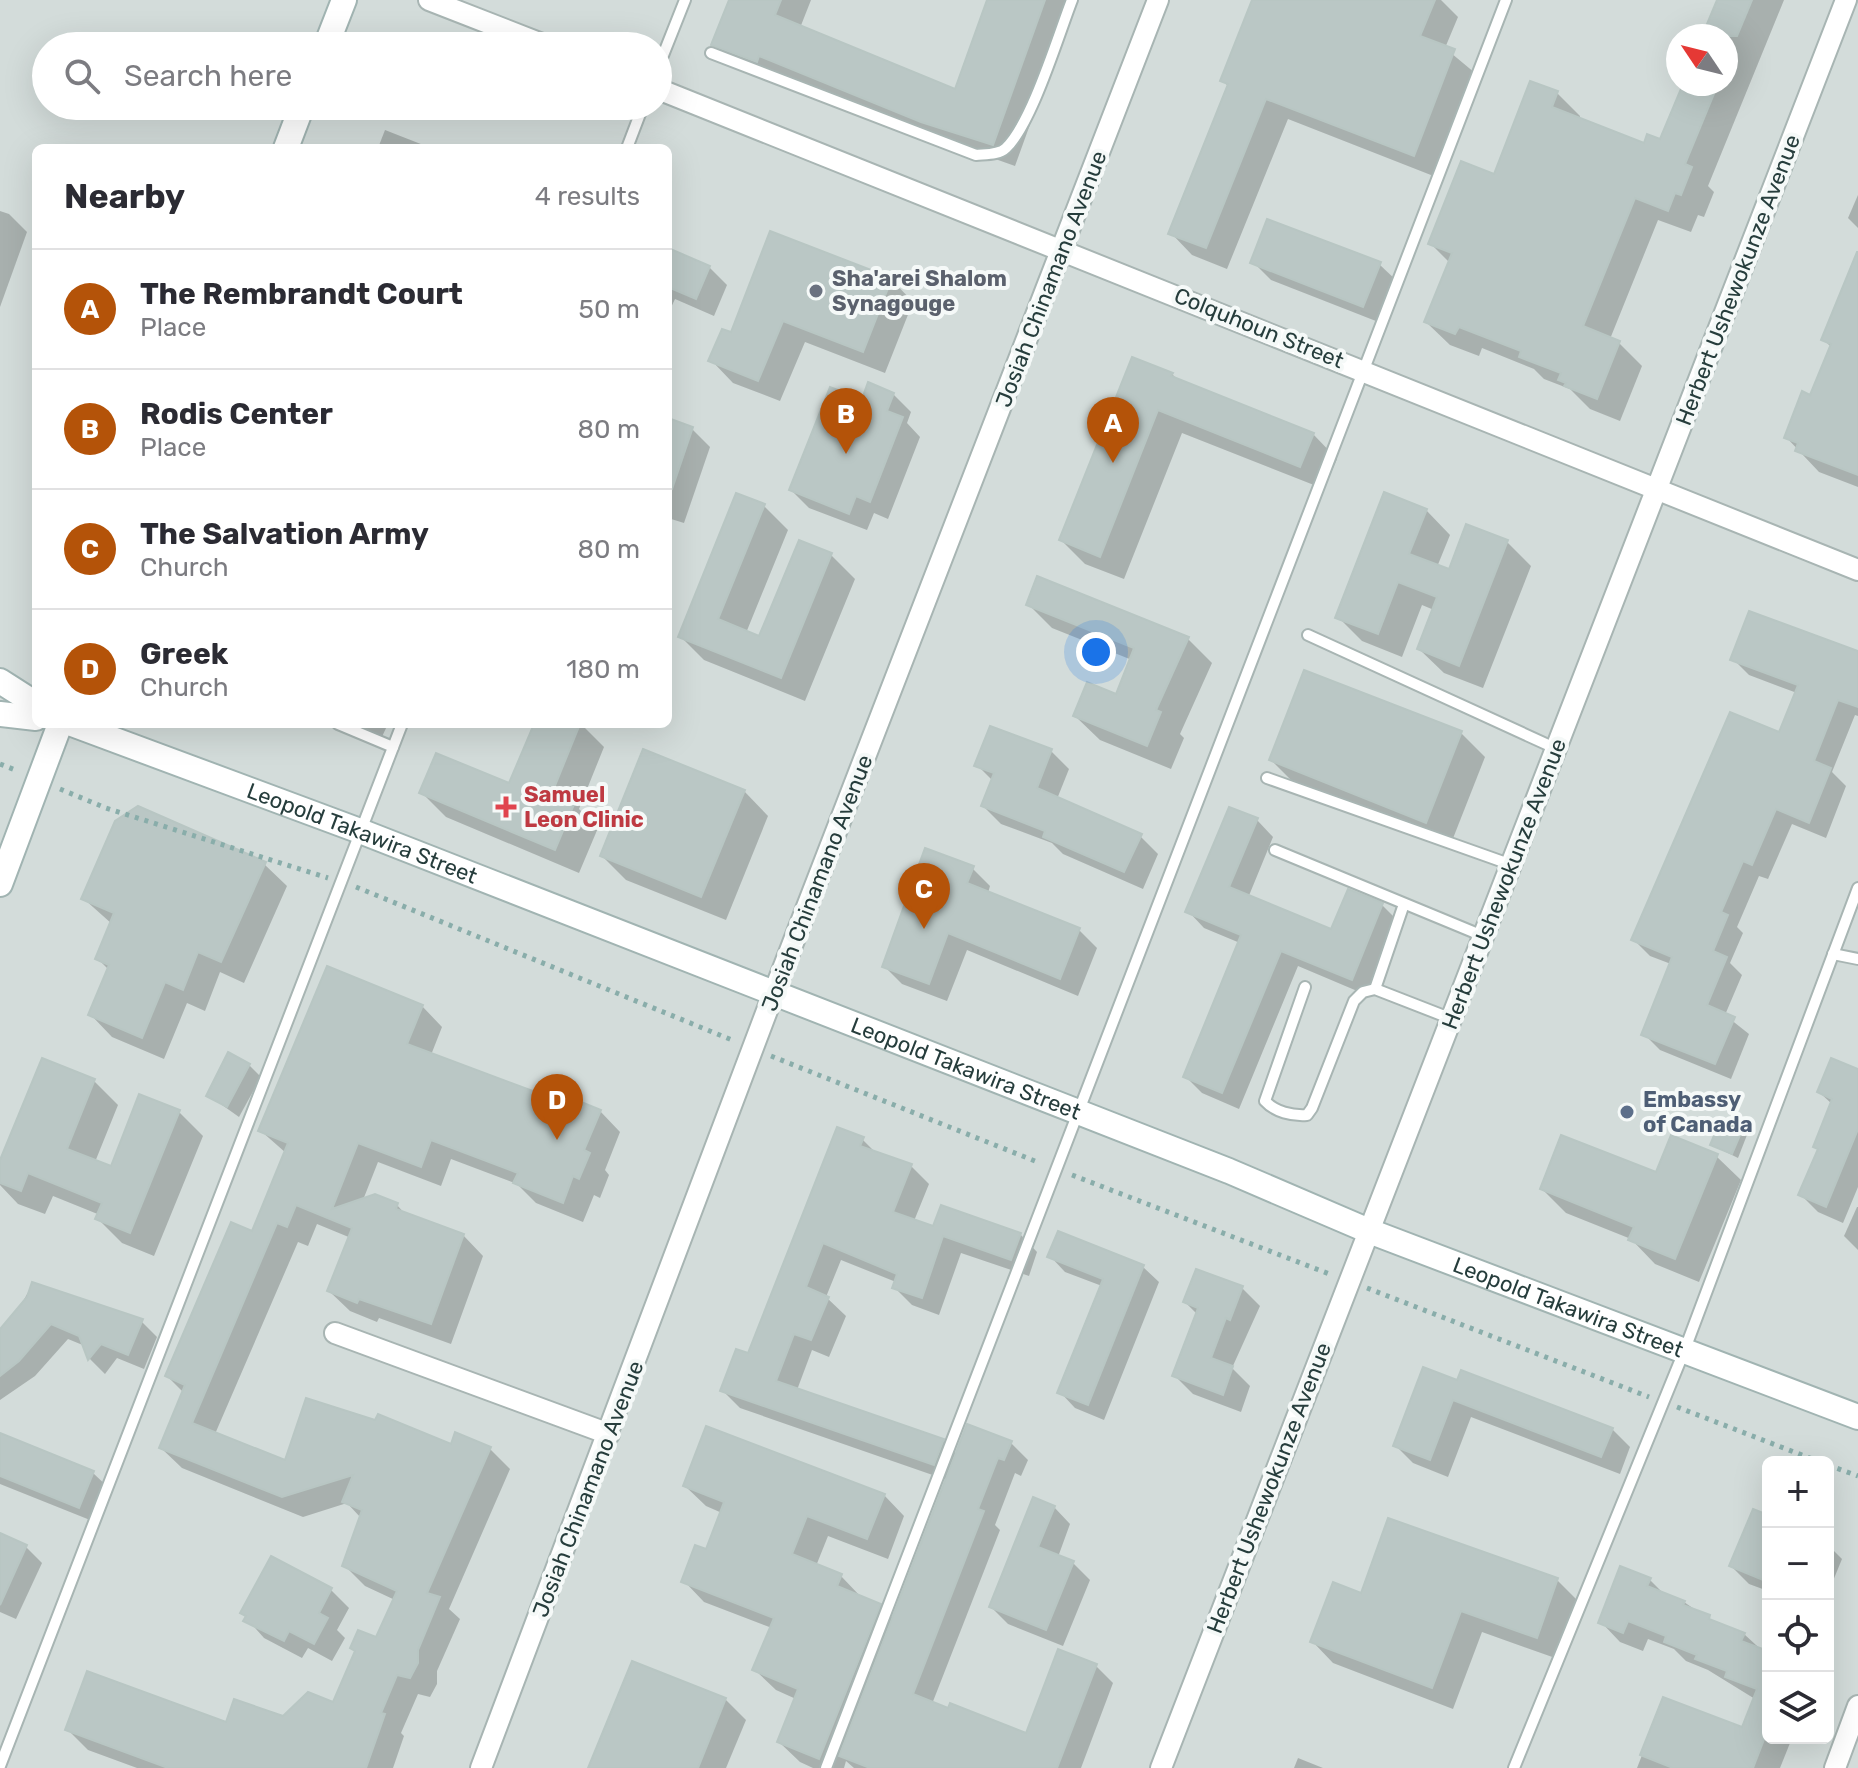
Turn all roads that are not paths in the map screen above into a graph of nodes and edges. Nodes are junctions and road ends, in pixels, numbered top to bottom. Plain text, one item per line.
1 (344, 0) edge
2 (429, 0) edge
3 (685, 0) edge
4 (1072, 0) edge
5 (1158, 0) edge
6 (1506, 0) edge
7 (1846, 0) edge
8 (331, 32) edge
9 (511, 32) edge
10 (672, 33) edge
11 (711, 53) dead end
12 (672, 95) edge
13 (297, 120) edge
14 (638, 120) edge
15 (288, 144) edge
16 (629, 144) edge
17 (1064, 251) junction
18 (1362, 370) junction
19 (1659, 487) junction
20 (1858, 570) edge
21 (1308, 635) dead end
22 (0, 681) edge
23 (32, 701) edge
24 (0, 714) edge
25 (32, 718) edge
26 (58, 728) edge
27 (83, 728) edge
28 (348, 728) edge
29 (400, 728) edge
30 (393, 747) junction
31 (1557, 749) junction
32 (1267, 778) dead end
33 (360, 831) junction
34 (1275, 850) dead end
35 (1512, 865) junction
36 (0, 884) edge
37 (1858, 888) edge
38 (1404, 904) junction
39 (1484, 937) junction
40 (1833, 954) junction
41 (1858, 959) edge
42 (1305, 987) dead end
43 (1375, 989) junction
44 (774, 992) junction
45 (1452, 1019) junction
46 (1079, 1112) junction
47 (1369, 1231) junction
48 (335, 1333) dead end
49 (1685, 1349) junction
50 (1858, 1417) edge
51 (609, 1434) junction
52 (1858, 1706) edge
53 (0, 1766) edge
54 (481, 1768) edge
55 (826, 1768) edge
56 (1161, 1768) edge
57 (1514, 1768) edge
58 (1835, 1768) edge

1 - 8 main road
2 - 9 street
3 - 10 lane
4 - 11 lane
5 - 17 street, Josiah Chinamano Avenue
6 - 18 lane
7 - 19 street, Herbert Ushewokunze Avenue
12 - 17 street, Colquhoun Street
13 - 15 main road
14 - 16 lane
17 - 18 street, Colquhoun Street
17 - 44 street, Josiah Chinamano Avenue
18 - 19 street, Colquhoun Street
18 - 46 lane
19 - 20 street, Colquhoun Street
19 - 31 street, Herbert Ushewokunze Avenue
21 - 31 lane
22 - 23 main road
24 - 25 main road
26 - 36 main road
27 - 33 main road, Leopold Takawira Street
28 - 30 lane
29 - 30 lane
30 - 33 lane
31 - 35 street, Herbert Ushewokunze Avenue
32 - 35 lane
33 - 44 main road, Leopold Takawira Street
33 - 53 lane
34 - 38 lane
35 - 39 street, Herbert Ushewokunze Avenue
37 - 40 lane
38 - 39 lane
38 - 43 lane
39 - 45 street, Herbert Ushewokunze Avenue
40 - 41 lane
40 - 49 lane
42 - 43 lane
43 - 45 lane
44 - 46 main road, Leopold Takawira Street
44 - 51 street, Josiah Chinamano Avenue
45 - 47 street, Herbert Ushewokunze Avenue
46 - 47 main road, Leopold Takawira Street
46 - 55 lane
47 - 49 main road, Leopold Takawira Street
47 - 56 street, Herbert Ushewokunze Avenue
48 - 51 street
49 - 50 main road, Leopold Takawira Street
49 - 57 lane
51 - 54 street, Josiah Chinamano Avenue
52 - 58 street

